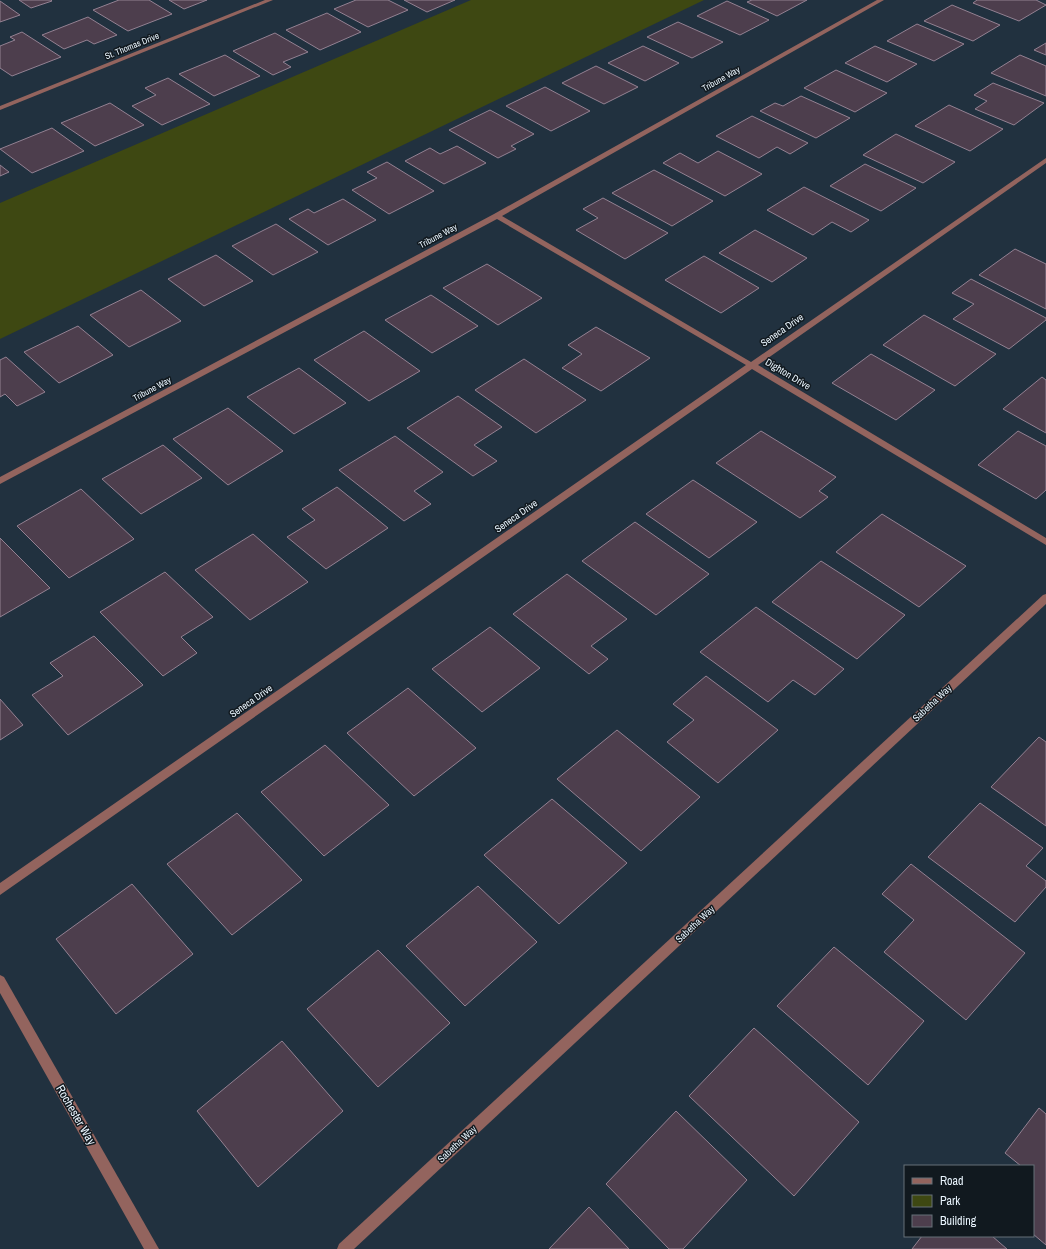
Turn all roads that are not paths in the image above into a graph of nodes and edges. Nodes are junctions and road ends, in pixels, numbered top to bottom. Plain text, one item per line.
1 (270, 0) edge
2 (881, 0) edge
3 (0, 108) edge
4 (1046, 160) edge
5 (497, 216) junction
6 (751, 365) junction
7 (0, 481) edge
8 (1046, 542) edge
9 (1046, 598) edge
10 (0, 890) edge
11 (0, 981) edge
12 (152, 1249) edge
13 (344, 1249) edge

1 - 3 street, St. Thomas Drive
2 - 5 street, Tribune Way
4 - 6 street, Seneca Drive
5 - 6 street, Dighton Drive
5 - 7 street, Tribune Way
6 - 8 street, Dighton Drive
6 - 10 street, Seneca Drive
9 - 13 street, Sabetha Way
11 - 12 street, Rochester Way

